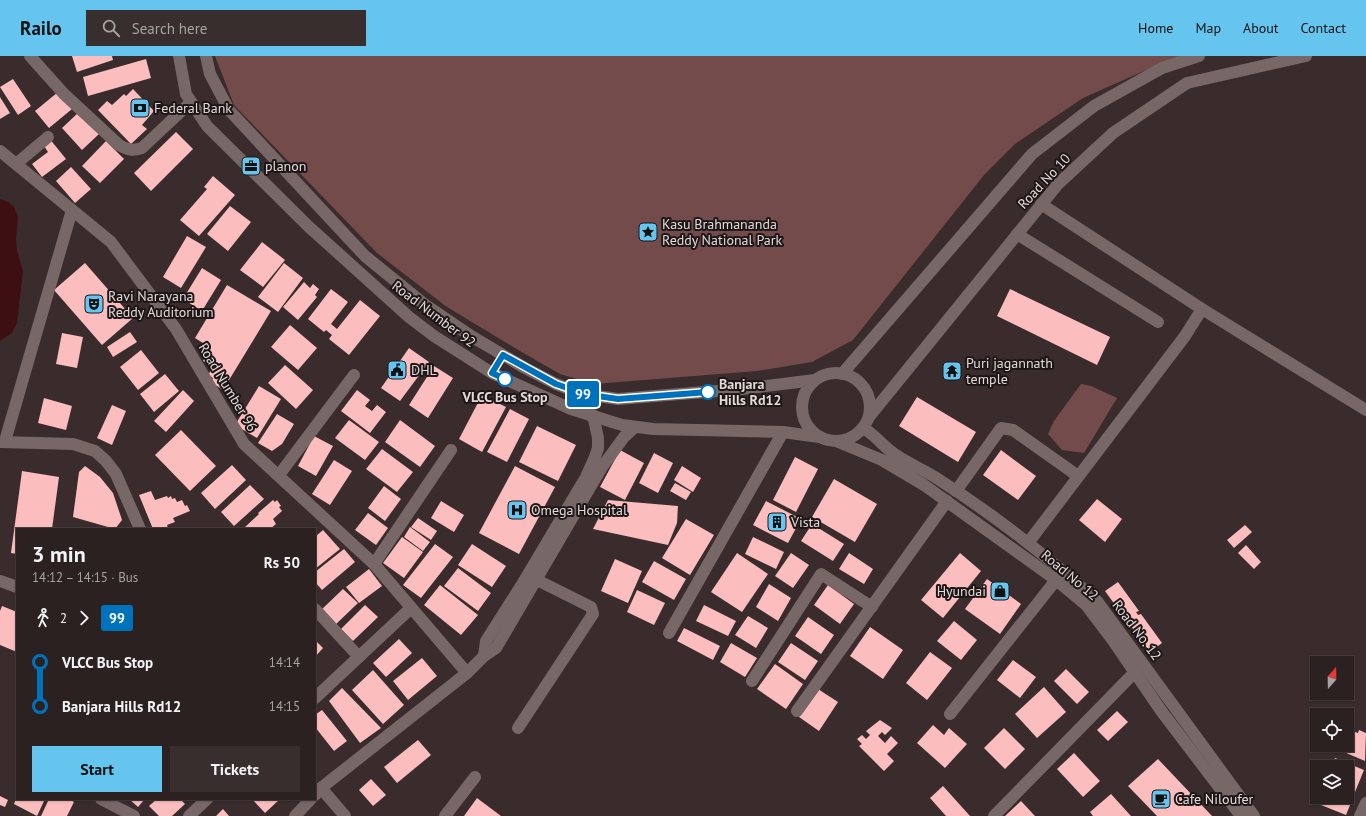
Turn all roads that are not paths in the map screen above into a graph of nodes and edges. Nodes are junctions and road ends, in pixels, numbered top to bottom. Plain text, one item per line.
1 (30, 56) edge
2 (179, 56) edge
3 (206, 56) edge
4 (1199, 56) edge
5 (1306, 56) edge
6 (191, 102) junction
7 (48, 137) dead end
8 (0, 151) edge
9 (16, 164) junction
10 (1041, 204) junction
11 (72, 210) junction
12 (323, 212) junction
13 (308, 226) junction
14 (1017, 234) junction
15 (1202, 309) junction
16 (1158, 322) dead end
17 (503, 355) junction
18 (492, 373) junction
19 (842, 374) junction
20 (354, 375) dead end
21 (815, 380) junction
22 (1366, 410) edge
23 (593, 416) junction
24 (866, 423) junction
25 (635, 427) junction
26 (783, 432) junction
27 (820, 437) junction
28 (836, 441) junction
29 (3, 442) edge
30 (452, 450) dead end
31 (279, 475) junction
32 (1078, 476) junction
33 (956, 491) junction
34 (947, 501) junction
35 (140, 528) edge
36 (1028, 543) junction
37 (374, 564) junction
38 (537, 580) junction
39 (1056, 580) junction
40 (0, 581) edge
41 (16, 587) edge
42 (872, 607) junction
43 (411, 608) junction
44 (316, 610) edge
45 (669, 633) dead end
46 (484, 656) junction
47 (359, 657) junction
48 (1134, 672) junction
49 (467, 673) junction
50 (752, 681) dead end
51 (316, 697) edge
52 (797, 712) dead end
53 (950, 714) dead end
54 (518, 728) dead end
55 (475, 778) dead end
56 (318, 792) edge
57 (103, 800) edge
58 (206, 800) edge
59 (310, 800) edge
60 (1366, 803) edge
61 (134, 816) edge
62 (189, 816) edge
63 (295, 816) edge
64 (344, 816) edge
65 (445, 816) edge
66 (994, 816) edge
67 (1241, 816) edge
68 (1254, 816) edge
69 (1360, 816) edge

1 - 6 street
2 - 6 street, Road Number 92
3 - 12 street, Road Number 92
4 - 19 street, Road No 10
5 - 10 street, Road No 10
6 - 13 street, Road Number 92
7 - 9 street
8 - 9 street, Road Number 96
9 - 11 street, Road Number 96
10 - 14 street, Road No 10
10 - 15 street
11 - 29 street
11 - 31 street, Road Number 96
12 - 13 street
12 - 17 street, Road Number 92
13 - 18 street, Road Number 92
14 - 16 street
14 - 24 street, Road No 10
15 - 22 street
15 - 32 street
17 - 18 street
17 - 21 street, Road Number 92
18 - 23 street, Road Number 92
19 - 21 street
19 - 24 street
20 - 31 street
21 - 27 street
23 - 25 street, Road Number 92
23 - 46 street
24 - 28 street
24 - 33 street, Road No. 12
25 - 26 street, Road Number 92
25 - 38 street
26 - 27 street, Road Number 92
26 - 45 street
27 - 28 street
28 - 34 street, Road No 12
29 - 35 street
30 - 37 street
31 - 37 street, Road Number 96
32 - 33 street
32 - 36 street
33 - 36 street, Road No. 12
34 - 39 street, Road No 12
34 - 42 street
36 - 68 street, Road No. 12
37 - 43 street, Road Number 96
38 - 46 street
38 - 54 street
39 - 48 street, Road No 12
39 - 53 street
40 - 41 street
42 - 50 street
42 - 52 street
43 - 47 street
43 - 49 street, Road Number 96
44 - 47 street
46 - 49 street
47 - 51 street
48 - 66 street
48 - 67 street, Road No 12
49 - 56 street
55 - 65 street
56 - 64 street
57 - 61 street
58 - 62 street
59 - 63 street
60 - 69 street

